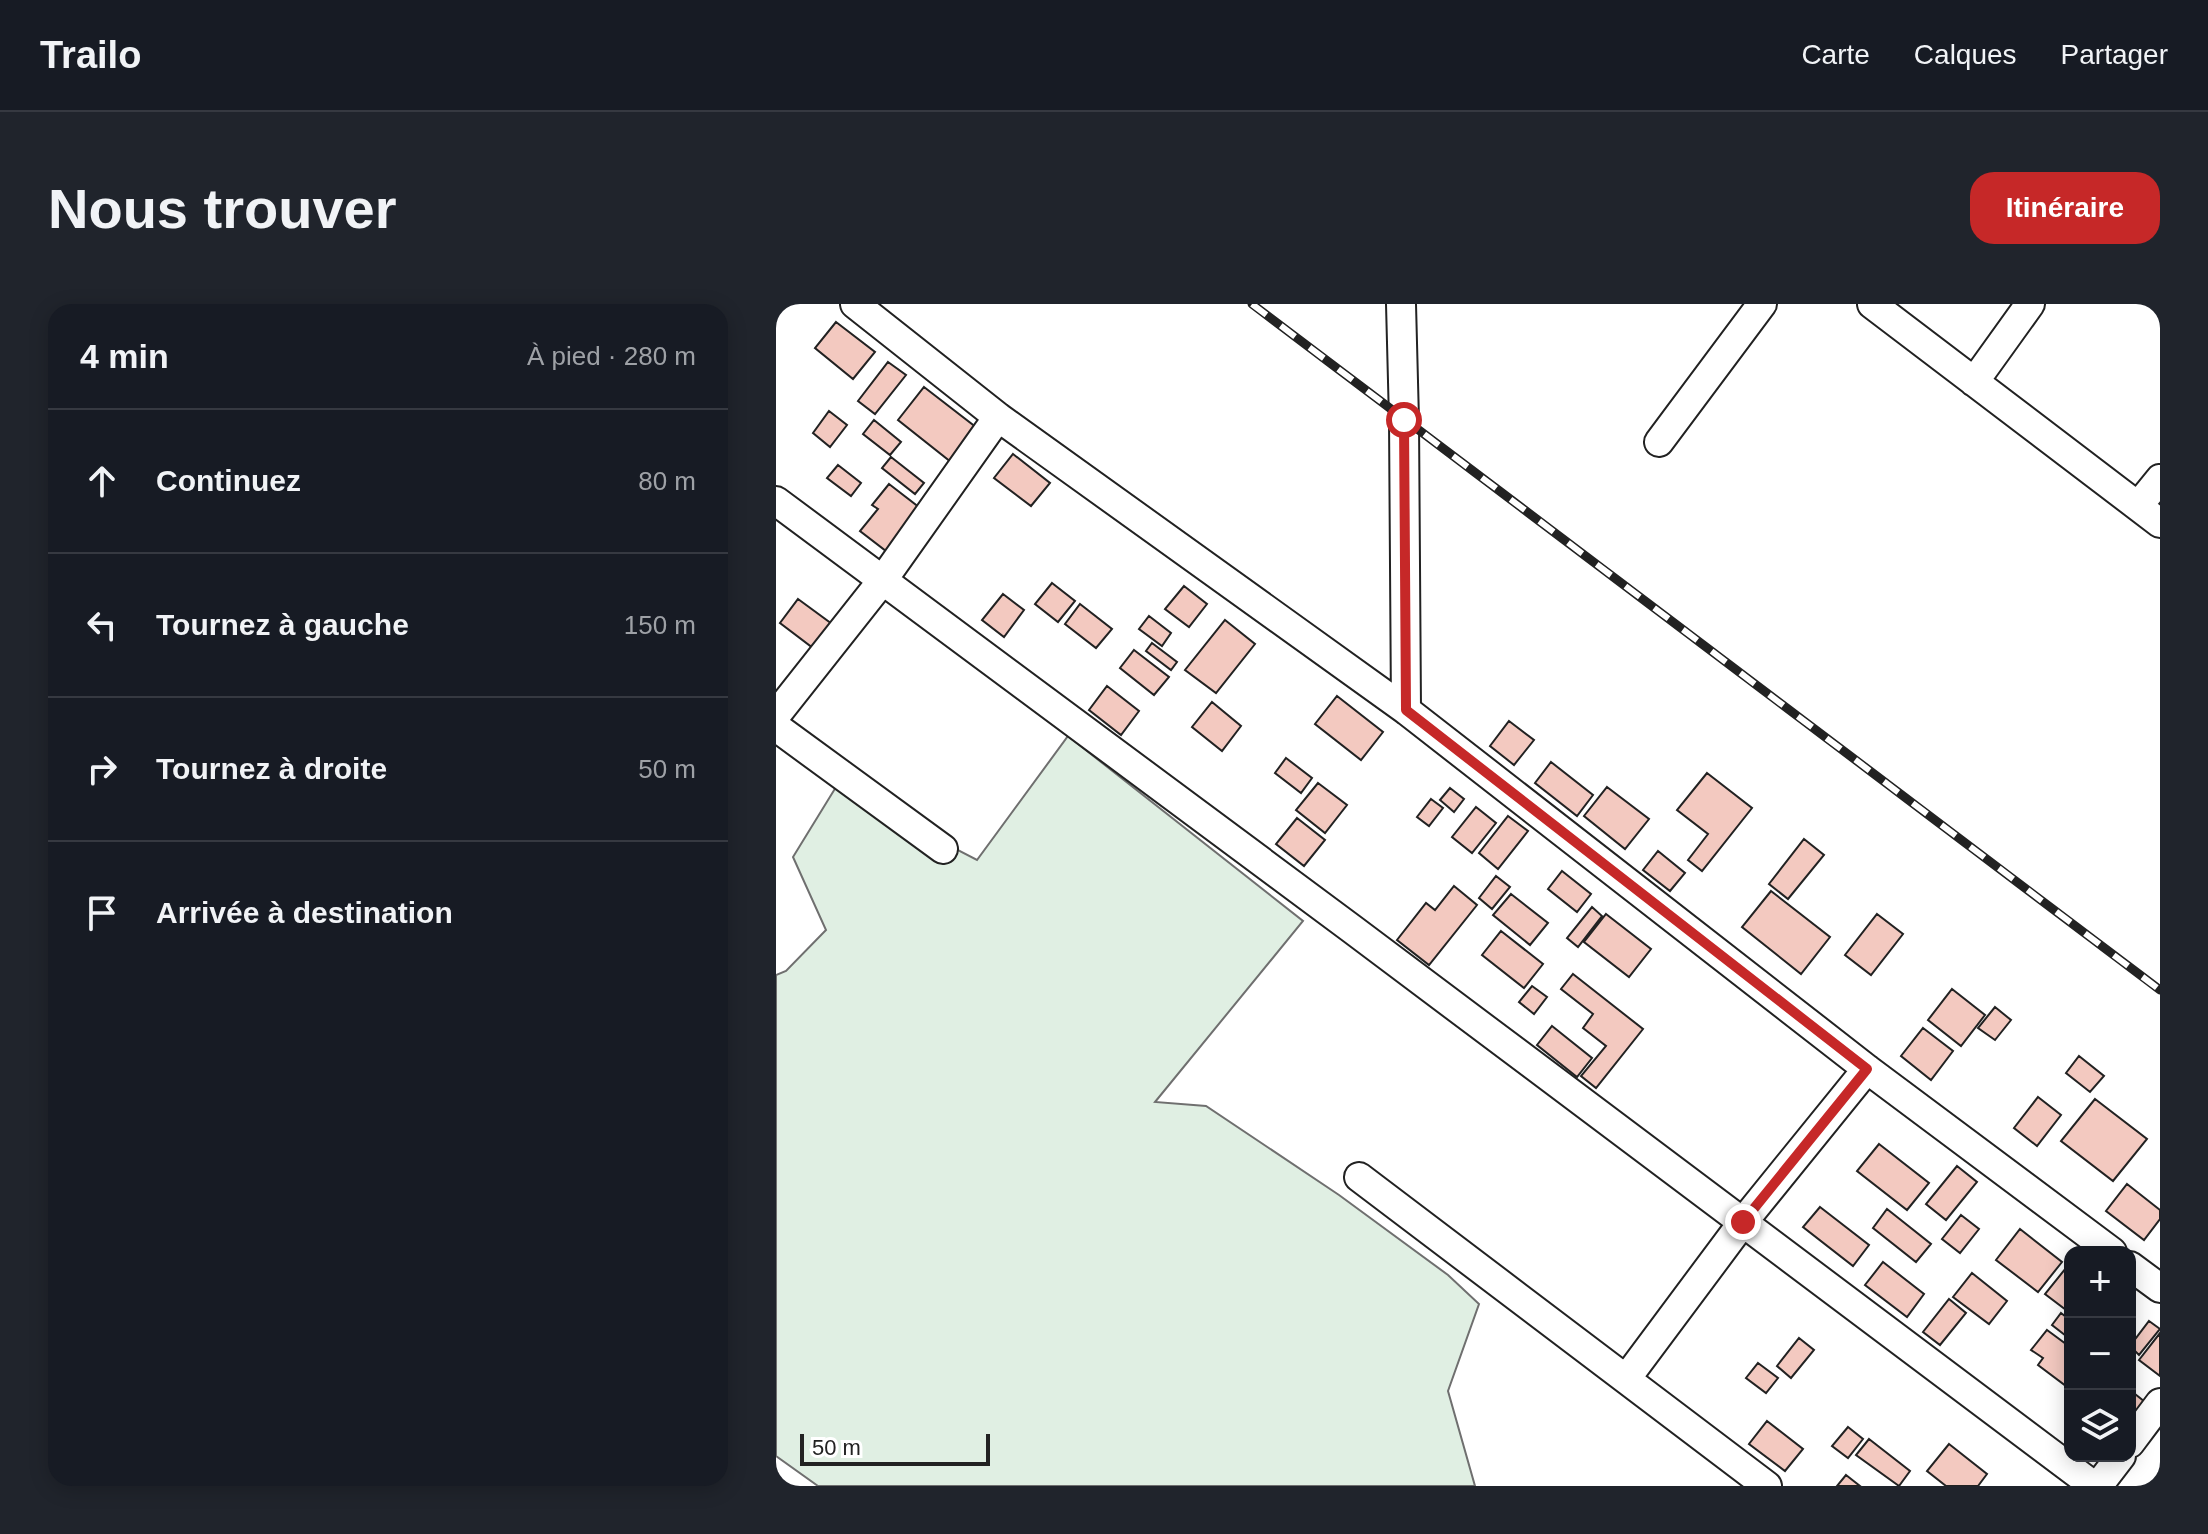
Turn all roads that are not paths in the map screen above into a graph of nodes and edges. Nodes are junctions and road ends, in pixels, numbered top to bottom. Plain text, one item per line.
1 (855, 304) edge
2 (1401, 304) edge
3 (1762, 304) edge
4 (1872, 304) edge
5 (2030, 304) edge
6 (1974, 382) junction
7 (998, 417) junction
8 (1659, 442) dead end
9 (2160, 479) edge
10 (776, 501) edge
11 (2149, 515) edge
12 (882, 581) junction
13 (1406, 710) junction
14 (776, 715) edge
15 (776, 727) edge
16 (943, 849) dead end
17 (1867, 1069) junction
18 (1359, 1177) dead end
19 (1743, 1222) junction
20 (2104, 1246) edge
21 (2136, 1270) edge
22 (2160, 1288) edge
23 (1626, 1379) junction
24 (2160, 1403) edge
25 (2136, 1435) edge
26 (2116, 1462) edge
27 (1767, 1486) edge
28 (2096, 1486) edge

1 - 7 street
2 - 13 street
3 - 8 street
4 - 6 street
5 - 6 street
6 - 11 street
7 - 12 street
7 - 13 street
9 - 11 street
10 - 12 street
12 - 14 street
12 - 19 street
13 - 17 street
15 - 16 street
17 - 19 street
17 - 20 street
18 - 23 street
19 - 23 street
19 - 28 street
21 - 22 street
23 - 27 street
24 - 25 street
26 - 28 street

